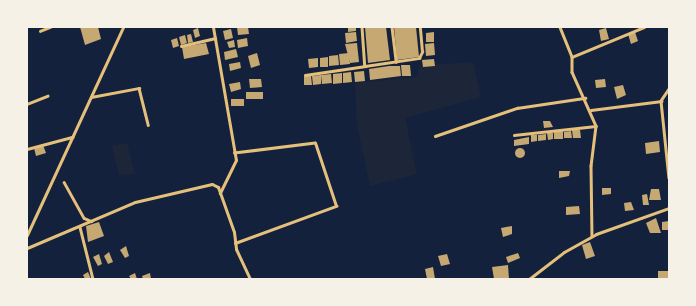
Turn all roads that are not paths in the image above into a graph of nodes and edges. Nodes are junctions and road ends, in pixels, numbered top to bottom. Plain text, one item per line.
1 (50, 27) edge
2 (123, 27) edge
3 (213, 27) edge
4 (362, 27) edge
5 (392, 27) edge
6 (420, 27) edge
7 (560, 27) edge
8 (644, 27) edge
9 (40, 31) dead end
10 (215, 38) junction
11 (181, 46) dead end
12 (572, 56) junction
13 (396, 62) junction
14 (365, 66) junction
15 (305, 75) dead end
16 (669, 89) edge
17 (48, 96) dead end
18 (91, 96) junction
19 (586, 98) junction
20 (662, 101) junction
21 (27, 104) edge
22 (590, 110) junction
23 (148, 125) dead end
24 (596, 126) junction
25 (514, 135) dead end
26 (435, 136) dead end
27 (72, 137) junction
28 (27, 149) edge
29 (235, 153) junction
30 (669, 178) edge
31 (64, 182) dead end
32 (220, 194) junction
33 (669, 208) edge
34 (91, 221) junction
35 (80, 228) junction
36 (27, 235) edge
37 (592, 236) junction
38 (235, 243) junction
39 (27, 248) edge
40 (93, 279) edge
41 (250, 279) edge
42 (529, 279) edge

1 - 9 street
2 - 18 street
3 - 10 street
4 - 14 street
5 - 13 street
6 - 13 street
7 - 12 street
8 - 12 street
10 - 11 street
10 - 29 street
12 - 19 street
13 - 14 street
14 - 15 street
16 - 20 street
17 - 21 street
18 - 23 street
18 - 27 street
19 - 22 street
19 - 26 street
20 - 22 street
20 - 30 street
22 - 24 street
24 - 25 street
24 - 37 street
27 - 28 street
27 - 36 street
29 - 32 street
29 - 38 street
31 - 34 street
32 - 34 street
32 - 38 street
33 - 37 street
34 - 35 street
35 - 39 street
35 - 40 street
37 - 42 street
38 - 41 street

